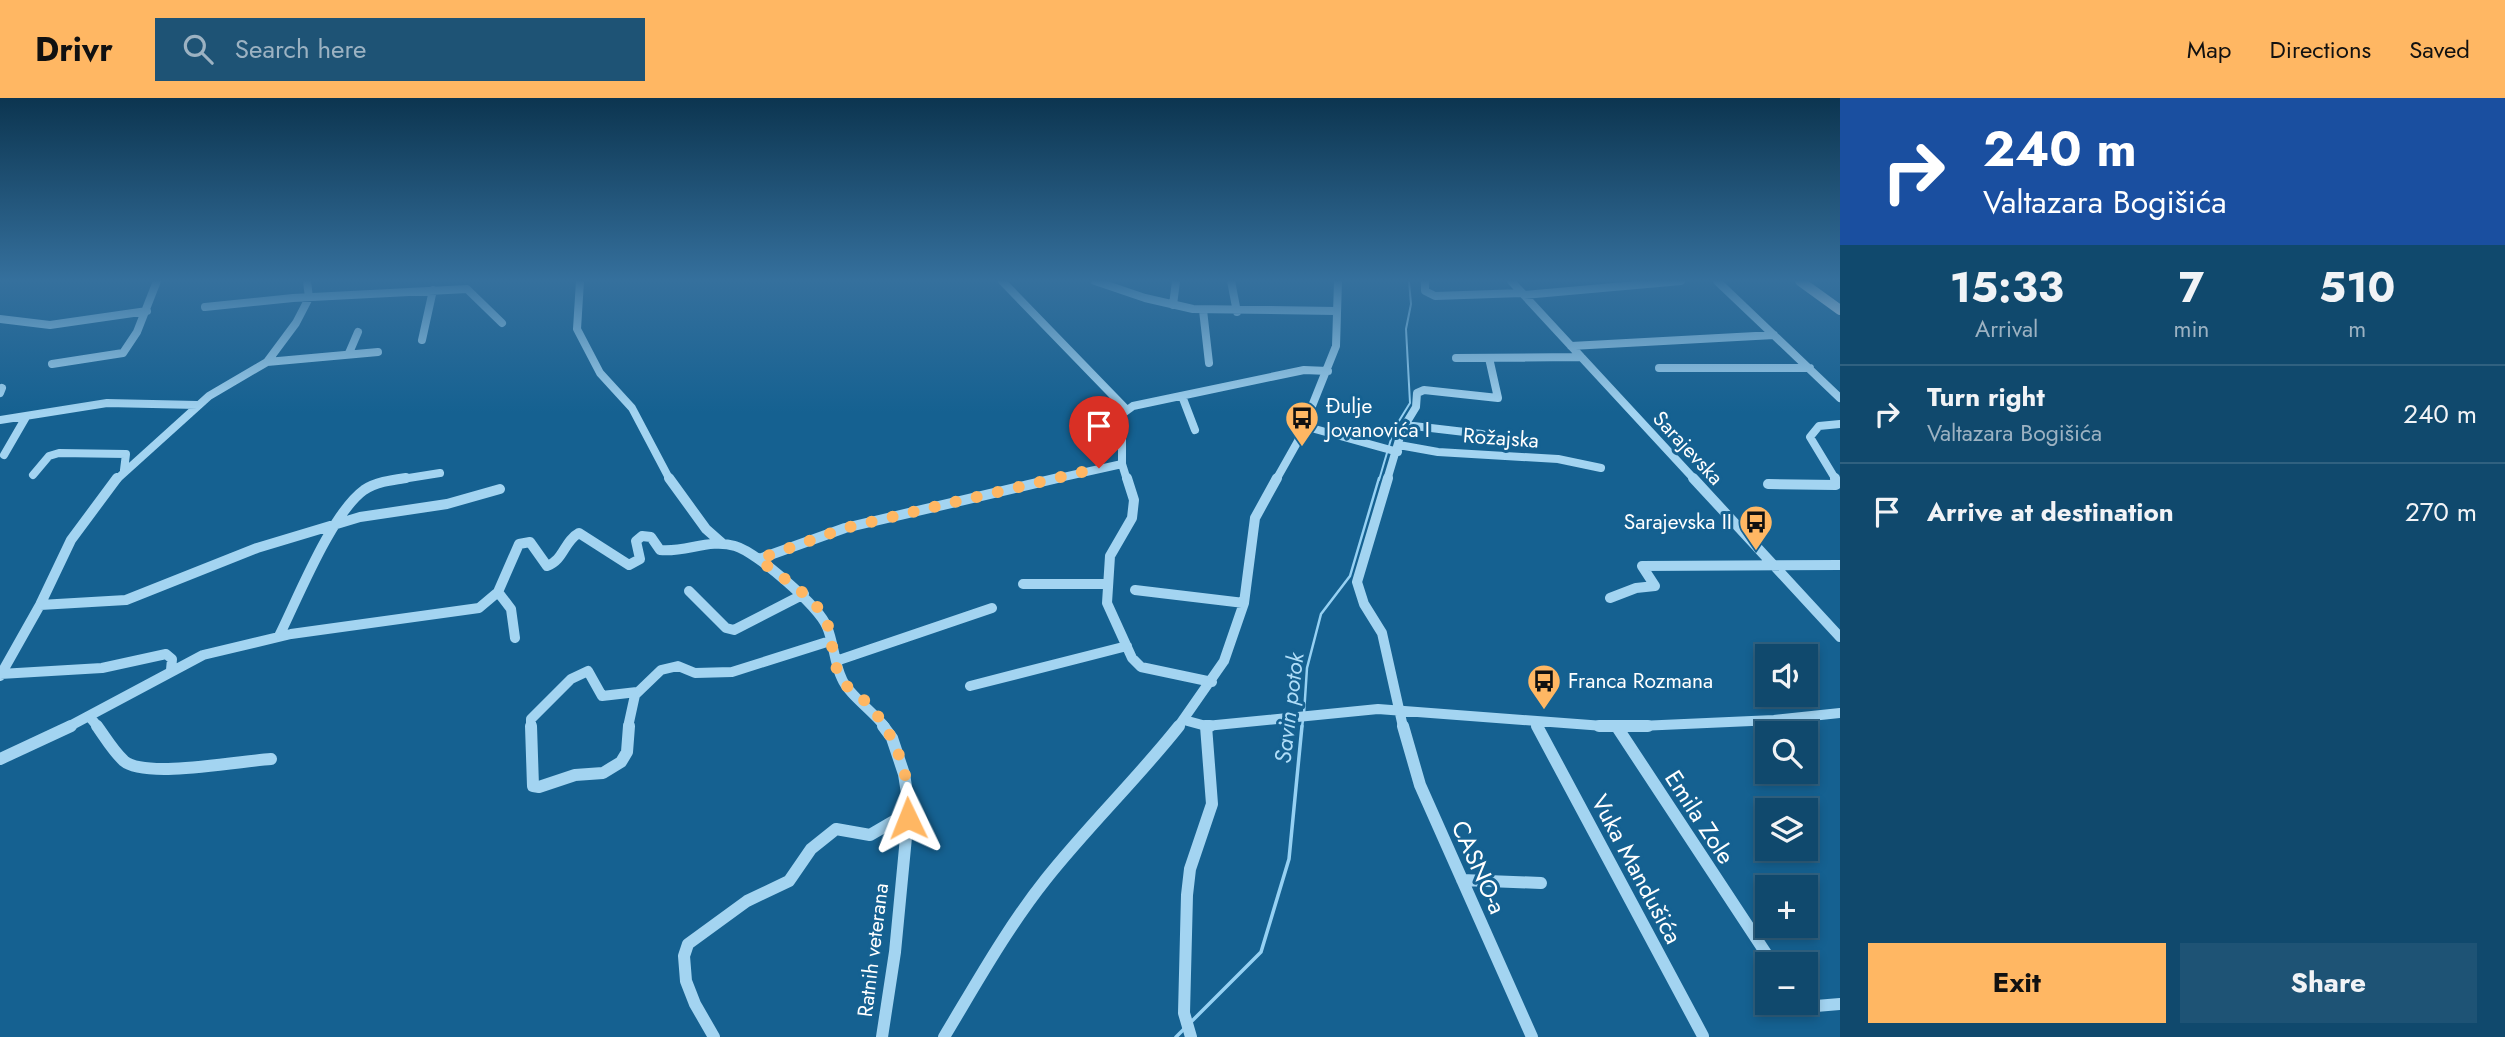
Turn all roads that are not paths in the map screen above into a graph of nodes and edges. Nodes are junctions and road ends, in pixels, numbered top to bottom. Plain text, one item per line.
1 (139, 325) edge
2 (294, 325) edge
3 (425, 325) edge
4 (577, 325) edge
5 (1044, 325) edge
6 (1205, 325) edge
7 (1336, 325) edge
8 (1551, 325) edge
9 (1763, 325) edge
10 (358, 332) dead end
11 (1774, 335) junction
12 (422, 340) dead end
13 (1571, 346) junction
14 (377, 352) dead end
15 (349, 353) junction
16 (1581, 356) junction
17 (1456, 358) dead end
18 (1489, 358) junction
19 (267, 362) junction
20 (1209, 363) dead end
21 (52, 365) dead end
22 (1810, 368) junction
23 (1659, 369) dead end
24 (1328, 371) junction
25 (1182, 396) junction
26 (1840, 398) edge
27 (198, 405) junction
28 (1126, 409) junction
29 (26, 417) junction
30 (0, 420) edge
31 (1840, 424) edge
32 (1405, 425) junction
33 (1304, 426) junction
34 (1195, 429) dead end
35 (1482, 434) dead end
36 (1393, 449) junction
37 (4, 455) dead end
38 (1122, 464) junction
39 (1601, 468) dead end
40 (123, 470) junction
41 (440, 473) dead end
42 (33, 475) dead end
43 (1768, 484) dead end
44 (500, 489) dead end
45 (336, 525) junction
46 (723, 544) junction
47 (759, 559) junction
48 (1840, 565) edge
49 (1773, 566) junction
50 (1023, 584) dead end
51 (1107, 584) junction
52 (1135, 590) dead end
53 (689, 591) dead end
54 (498, 592) junction
55 (804, 594) junction
56 (1610, 598) dead end
57 (1244, 603) junction
58 (40, 605) junction
59 (992, 608) dead end
60 (279, 636) junction
61 (515, 638) dead end
62 (1840, 638) edge
63 (830, 641) junction
64 (1127, 646) junction
65 (836, 661) junction
66 (171, 670) junction
67 (0, 675) edge
68 (1212, 682) junction
69 (970, 686) dead end
70 (637, 692) junction
71 (1398, 709) junction
72 (1839, 715) edge
73 (89, 716) junction
74 (1184, 720) junction
75 (1535, 722) junction
76 (1206, 726) junction
77 (1617, 727) junction
78 (0, 759) edge
79 (271, 760) dead end
80 (908, 818) junction
81 (1462, 880) junction
82 (1541, 883) dead end
83 (1765, 952) edge
84 (1840, 1004) edge
85 (1818, 1006) edge
86 (1190, 1033) edge
87 (1703, 1036) edge
88 (714, 1037) edge
89 (881, 1037) edge
90 (944, 1037) edge
91 (1532, 1037) edge

1 - 21 street
2 - 19 street
3 - 12 street
4 - 46 street, Ratnih veterana
5 - 28 street
6 - 20 street
7 - 24 street
8 - 13 street, Sarajevska
9 - 11 street
10 - 15 street
11 - 13 street
11 - 22 street
13 - 16 street, Sarajevska
14 - 15 street
15 - 19 street
16 - 18 street
16 - 49 street, Sarajevska
17 - 18 street
18 - 32 street, CASNO-a
19 - 27 street
22 - 23 street
22 - 26 street
24 - 25 street
24 - 33 street
25 - 28 street
25 - 34 street
27 - 29 street
27 - 40 street
28 - 38 street
29 - 30 street
29 - 37 street
31 - 43 street
32 - 35 street
32 - 36 street, CASNO-a
33 - 36 street, Rožajska
33 - 57 street
36 - 39 street, Rožajska
36 - 71 street, CASNO-a
38 - 47 street
38 - 51 street
40 - 42 street
40 - 58 street
41 - 45 street
44 - 45 street
45 - 58 street
45 - 60 street
46 - 47 street, Ratnih veterana
46 - 54 street
47 - 55 street, Ratnih veterana
48 - 49 street
49 - 56 street
49 - 62 street, Sarajevska
50 - 51 street
51 - 64 street
52 - 57 street
53 - 55 street
54 - 60 street
54 - 61 street
55 - 63 street, Ratnih veterana
57 - 68 street
58 - 67 street
59 - 65 street
60 - 66 street
63 - 65 street, Ratnih veterana
63 - 70 street
64 - 68 street
64 - 69 street
65 - 80 street, Ratnih veterana
66 - 67 street
66 - 73 street
68 - 74 street
70 - 70 street
71 - 75 street
71 - 76 street
71 - 81 street, CASNO-a
72 - 77 street
73 - 78 street
73 - 79 street
74 - 76 street
74 - 90 street
75 - 77 street
75 - 87 street, Vuka Mandušića
76 - 86 street
77 - 83 street, Emila Zole
80 - 88 street
80 - 89 street, Ratnih veterana
81 - 82 street
81 - 91 street, CASNO-a
84 - 85 street

